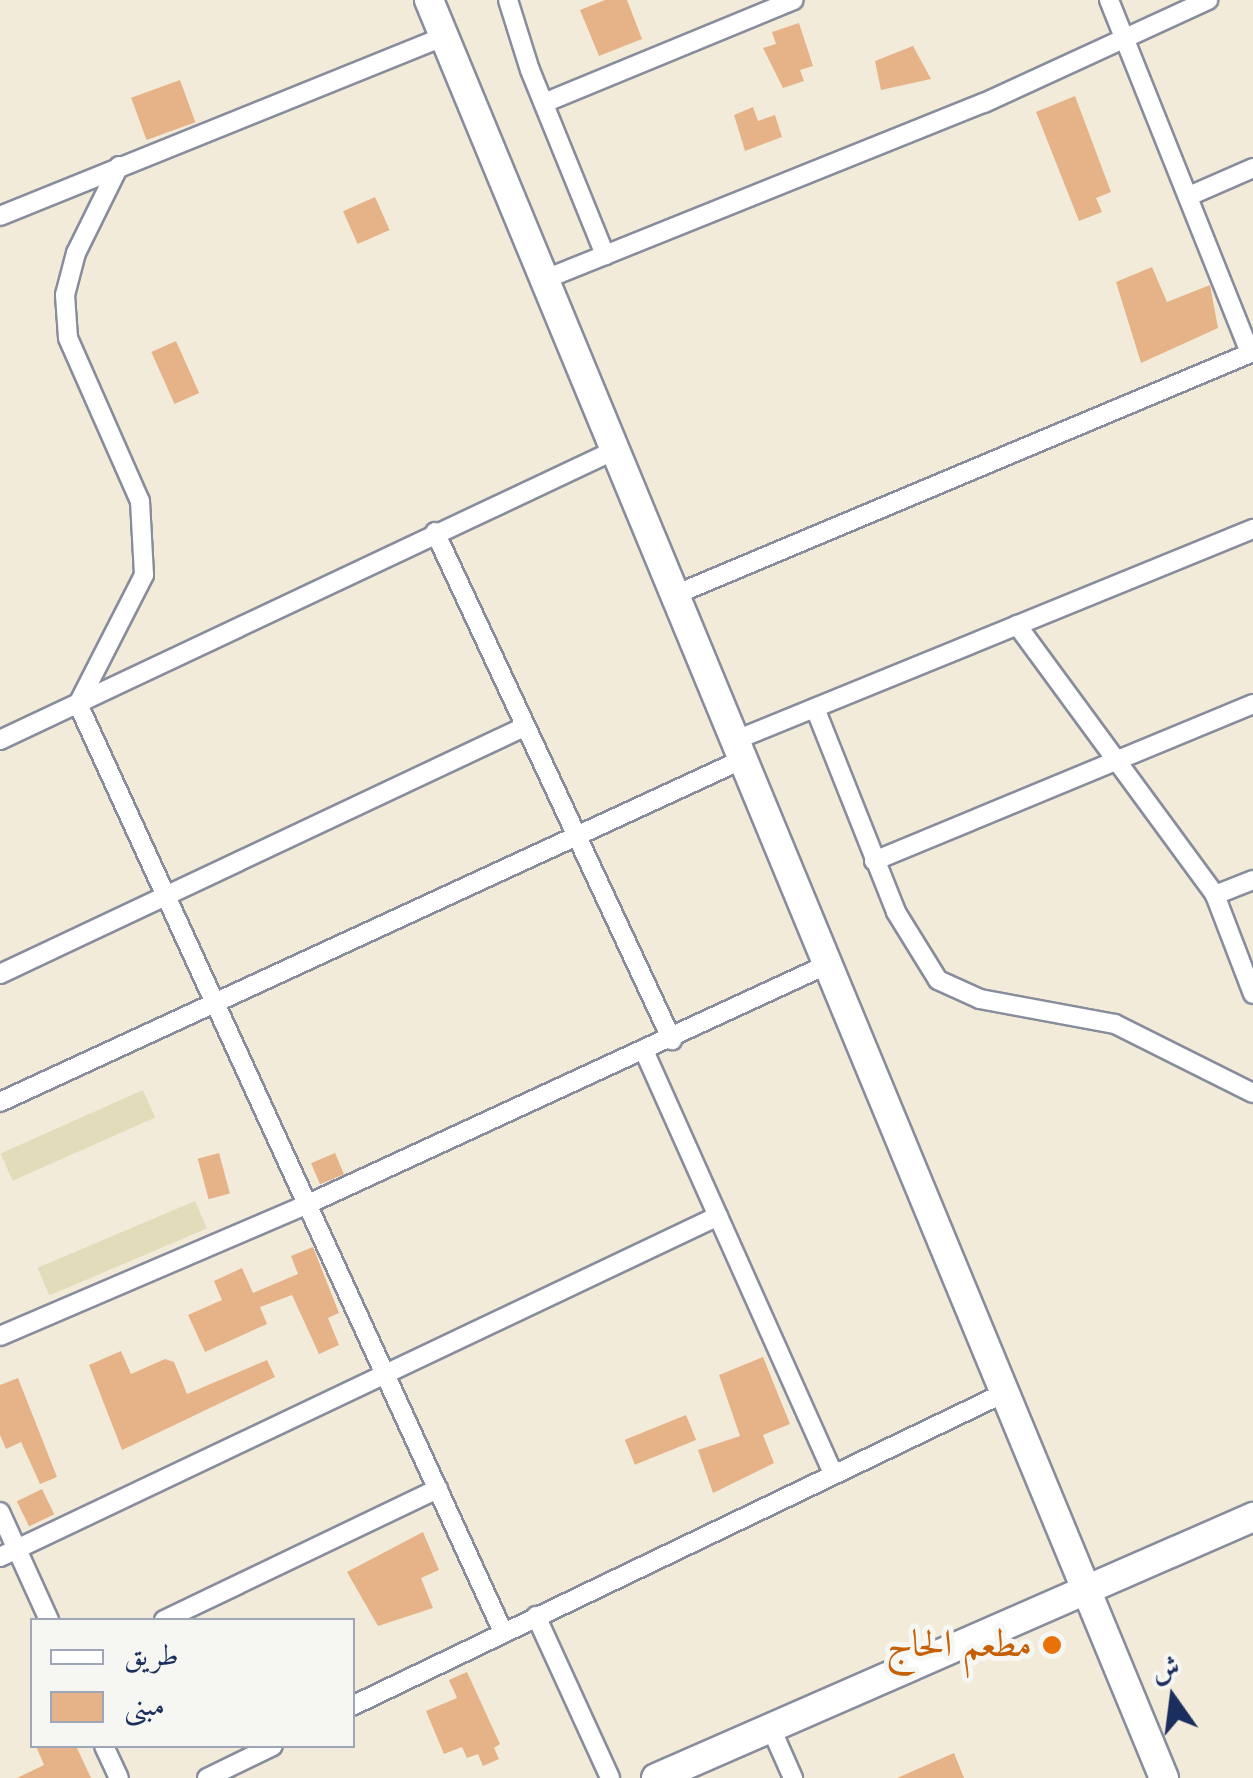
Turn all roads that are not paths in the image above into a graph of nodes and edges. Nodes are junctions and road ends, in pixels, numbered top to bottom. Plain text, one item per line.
1 (429, 0) edge
2 (508, 0) edge
3 (794, 0) edge
4 (1109, 0) edge
5 (1208, 0) edge
6 (1126, 36) junction
7 (444, 37) junction
8 (544, 102) junction
9 (119, 166) junction
10 (1253, 168) edge
11 (1189, 196) junction
12 (0, 216) edge
13 (605, 255) junction
14 (543, 280) junction
15 (1252, 353) edge
16 (613, 451) junction
17 (1253, 529) edge
18 (435, 532) junction
19 (672, 596) junction
20 (1017, 625) junction
21 (78, 704) junction
22 (1253, 704) edge
23 (815, 708) junction
24 (524, 728) junction
25 (0, 740) edge
26 (735, 752) junction
27 (1112, 762) junction
28 (575, 836) junction
29 (874, 860) junction
30 (1253, 880) edge
31 (1215, 895) junction
32 (169, 898) junction
33 (824, 966) junction
34 (0, 974) edge
35 (1253, 994) edge
36 (217, 1003) junction
37 (672, 1040) junction
38 (645, 1052) junction
39 (1253, 1093) edge
40 (0, 1102) edge
41 (306, 1205) junction
42 (718, 1216) junction
43 (0, 1336) edge
44 (383, 1373) junction
45 (1002, 1394) junction
46 (832, 1471) junction
47 (438, 1489) junction
48 (0, 1512) edge
49 (1253, 1518) edge
50 (8, 1552) edge
51 (1086, 1590) junction
52 (536, 1616) junction
53 (47, 1618) edge
54 (168, 1618) edge
55 (503, 1632) junction
56 (355, 1705) edge
57 (770, 1726) junction
58 (105, 1748) edge
59 (268, 1748) edge
60 (118, 1778) edge
61 (207, 1778) edge
62 (610, 1778) edge
63 (656, 1778) edge
64 (793, 1778) edge
65 (1164, 1778) edge

1 - 7 street
2 - 8 street
3 - 8 street
4 - 6 street
5 - 6 street
6 - 11 street
6 - 13 street
7 - 9 street
7 - 14 street
8 - 13 street
9 - 12 street
9 - 21 street
10 - 11 street
11 - 15 street
13 - 14 street
14 - 16 street
15 - 19 street
16 - 18 street
16 - 19 street
17 - 20 street
18 - 21 street
18 - 24 street
19 - 26 street
20 - 23 street
20 - 27 street
21 - 25 street
21 - 32 street
22 - 27 street
23 - 26 street
23 - 29 street
24 - 28 street
24 - 32 street
26 - 28 street
26 - 33 street
27 - 29 street
27 - 31 street
28 - 36 street
28 - 37 street
29 - 39 street
30 - 31 street
31 - 35 street
32 - 34 street
32 - 36 street
33 - 37 street
33 - 45 street
36 - 40 street
36 - 41 street
37 - 38 street
38 - 41 street
38 - 42 street
41 - 43 street
41 - 44 street
42 - 44 street
42 - 46 street
44 - 47 street
44 - 50 street
45 - 46 street
45 - 51 street
46 - 52 street
47 - 54 street
47 - 55 street
48 - 50 street
49 - 51 street
50 - 53 street
51 - 57 street
51 - 65 street
52 - 55 street
52 - 62 street
55 - 56 street
57 - 63 street
57 - 64 street
58 - 60 street
59 - 61 street

